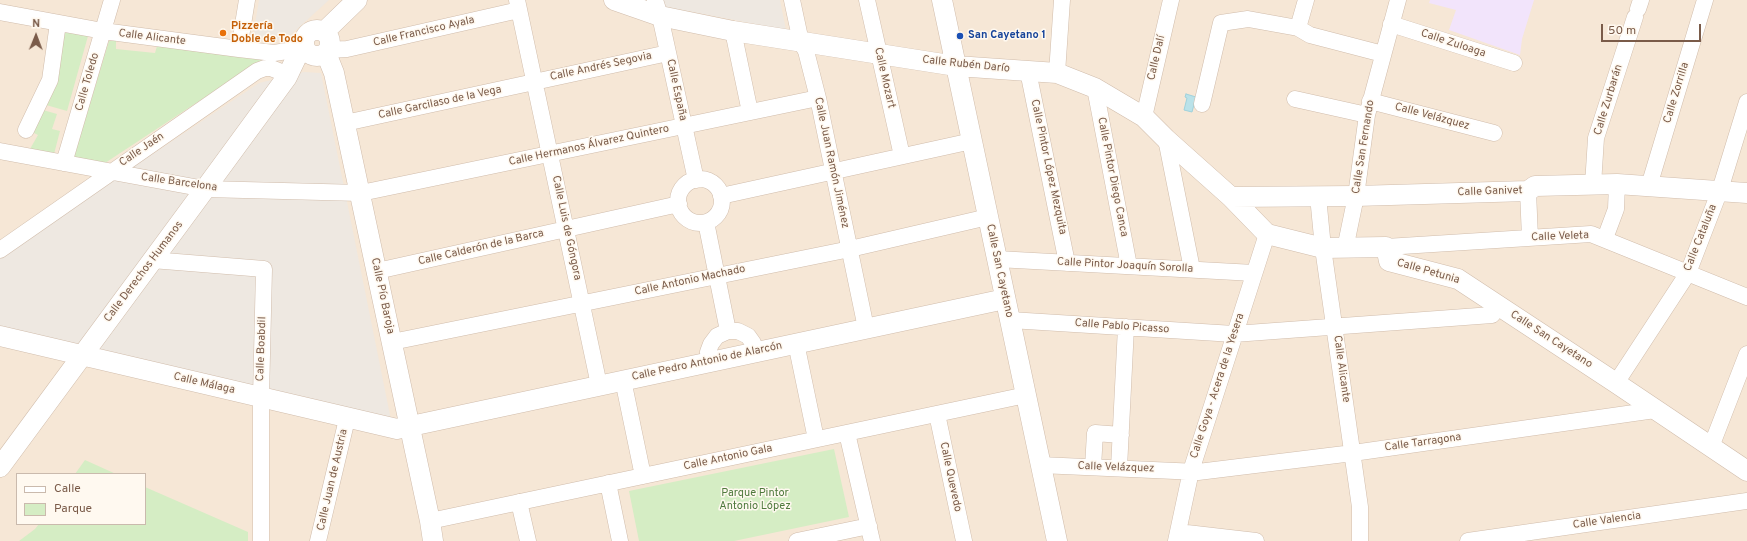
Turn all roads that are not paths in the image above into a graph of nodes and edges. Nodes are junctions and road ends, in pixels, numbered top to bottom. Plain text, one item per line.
1 (112, 0) edge
2 (247, 0) edge
3 (357, 0) edge
4 (614, 0) edge
5 (792, 0) edge
6 (867, 0) edge
7 (942, 0) edge
8 (1062, 0) edge
9 (1171, 0) edge
10 (1306, 0) edge
11 (1398, 0) edge
12 (1705, 0) edge
13 (518, 5) edge
14 (657, 8) edge
15 (1638, 9) edge
16 (0, 13) edge
17 (58, 23) junction
18 (1391, 24) junction
19 (1298, 28) junction
20 (103, 31) junction
21 (733, 31) junction
22 (801, 42) junction
23 (317, 47) junction
24 (239, 49) junction
25 (668, 53) junction
26 (879, 54) junction
27 (1383, 54) junction
28 (1514, 63) dead end
29 (956, 66) junction
30 (1028, 71) junction
31 (1057, 73) junction
32 (287, 77) junction
33 (535, 82) junction
34 (1095, 88) junction
35 (818, 98) junction
36 (1295, 99) dead end
37 (1747, 102) edge
38 (1202, 104) dead end
39 (1369, 108) junction
40 (750, 112) junction
41 (1144, 117) junction
42 (345, 123) junction
43 (684, 126) junction
44 (26, 130) dead end
45 (1494, 133) dead end
46 (1166, 139) junction
47 (972, 141) junction
48 (0, 151) edge
49 (550, 154) junction
50 (902, 156) junction
51 (64, 163) junction
52 (834, 171) junction
53 (109, 172) junction
54 (696, 180) junction
55 (1617, 184) junction
56 (1593, 185) junction
57 (1649, 186) junction
58 (205, 189) junction
59 (1720, 190) junction
60 (1528, 191) junction
61 (361, 193) junction
62 (1747, 193) edge
63 (722, 196) junction
64 (1318, 196) junction
65 (1356, 196) junction
66 (1231, 197) junction
67 (678, 204) junction
68 (988, 217) junction
69 (706, 222) junction
70 (566, 229) junction
71 (1607, 232) dead end
72 (1267, 234) junction
73 (1530, 238) junction
74 (1386, 247) junction
75 (1323, 248) junction
76 (850, 249) junction
77 (1345, 249) junction
78 (0, 250) edge
79 (997, 258) junction
80 (152, 260) junction
81 (1068, 263) junction
82 (1129, 266) junction
83 (1192, 270) junction
84 (377, 271) junction
85 (1254, 273) junction
86 (1688, 273) junction
87 (716, 276) junction
88 (1747, 297) edge
89 (1005, 299) junction
90 (582, 303) junction
91 (1499, 306) junction
92 (1010, 320) junction
93 (1126, 327) junction
94 (866, 328) junction
95 (1335, 328) junction
96 (728, 331) junction
97 (1234, 334) junction
98 (0, 336) edge
99 (392, 342) junction
100 (796, 343) junction
101 (756, 352) junction
102 (1747, 354) edge
103 (82, 356) junction
104 (709, 361) junction
105 (623, 380) junction
106 (1616, 383) junction
107 (600, 385) junction
108 (1026, 395) junction
109 (261, 398) junction
110 (1655, 410) junction
111 (937, 414) junction
112 (347, 418) junction
113 (409, 426) junction
114 (847, 433) junction
115 (1121, 435) junction
116 (816, 439) junction
117 (1711, 447) junction
118 (1353, 453) junction
119 (1040, 465) junction
120 (0, 467) edge
121 (1093, 467) junction
122 (1119, 468) junction
123 (1191, 471) junction
124 (1747, 471) edge
125 (643, 476) junction
126 (608, 484) junction
127 (1747, 501) edge
128 (519, 502) junction
129 (430, 521) junction
130 (870, 534) edge
131 (1175, 538) edge
132 (261, 541) edge
133 (318, 541) edge
134 (433, 541) edge
135 (528, 541) edge
136 (620, 541) edge
137 (797, 541) edge
138 (964, 541) edge
139 (1057, 541) edge
140 (1256, 541) edge
141 (1360, 541) edge
142 (1468, 541) edge

1 - 20 street, Calle Toledo
2 - 24 street
3 - 23 street, Calle Derechos Humanos
4 - 14 street, Calle Rubén Darío
5 - 22 street, Calle Juan Ramón Jiménez
6 - 26 street, Calle Mozart
7 - 29 street, Calle San Cayetano
8 - 31 street
9 - 41 street, Calle Dalí
10 - 19 street
11 - 18 street, Calle San Fernando
12 - 57 street, Calle Zorrilla
13 - 23 street, Calle Francisco Ayala
13 - 33 street, Calle Luis de Góngora
14 - 21 street, Calle Rubén Darío
14 - 25 street, Calle España
15 - 56 street, Calle Zurbarán
16 - 17 street, Calle Alicante
17 - 20 street, Calle Alicante
17 - 44 street
18 - 27 street, Calle San Fernando
18 - 28 street, Calle Zuloaga
19 - 27 street
19 - 38 street
20 - 24 street, Calle Alicante
20 - 51 street, Calle Toledo
21 - 22 street, Calle Rubén Darío
21 - 40 street
22 - 26 street, Calle Rubén Darío
22 - 35 street, Calle Juan Ramón Jiménez
23 - 24 street, Calle Alicante
23 - 32 street, Calle Derechos Humanos
23 - 42 street, Calle Pío Baroja
25 - 33 street, Calle Andrés Segovia
25 - 43 street, Calle España
26 - 29 street, Calle Rubén Darío
26 - 50 street, Calle Mozart
27 - 39 street, Calle San Fernando
29 - 30 street, Calle Rubén Darío
29 - 47 street, Calle San Cayetano
30 - 31 street, Calle Rubén Darío
30 - 81 street, Calle Pintor López Mezquita
31 - 34 street, Calle Rubén Darío
32 - 53 street, Calle Jaén
32 - 58 street, Calle Derechos Humanos
33 - 42 street, Calle Garcilaso de la Vega
33 - 49 street, Calle Luis de Góngora
34 - 41 street, Calle Rubén Darío
34 - 82 street, Calle Pintor Diego Canca
35 - 40 street, Calle Hermanos Álvarez Quintero
35 - 52 street, Calle Juan Ramón Jiménez
36 - 39 street, Calle Velázquez
37 - 59 street, Calle Cataluña
39 - 45 street, Calle Velázquez
39 - 65 street, Calle San Fernando
40 - 43 street, Calle Hermanos Álvarez Quintero
41 - 46 street, Calle Rubén Darío
42 - 61 street, Calle Pío Baroja
43 - 49 street, Calle Hermanos Álvarez Quintero
43 - 54 street, Calle España
46 - 66 street, Calle Rubén Darío
46 - 83 street
47 - 50 street
47 - 68 street, Calle San Cayetano
48 - 51 street, Calle Barcelona
49 - 61 street, Calle Hermanos Álvarez Quintero
49 - 70 street, Calle Luis de Góngora
50 - 52 street
51 - 53 street, Calle Barcelona
52 - 63 street
52 - 76 street, Calle Juan Ramón Jiménez
53 - 58 street, Calle Barcelona
53 - 78 street, Calle Jaén
54 - 63 street
54 - 67 street
55 - 56 street, Calle Ganivet
55 - 57 street, Calle Ganivet
55 - 71 street
56 - 60 street, Calle Ganivet
57 - 59 street, Calle Ganivet
58 - 61 street, Calle Barcelona
58 - 80 street, Calle Derechos Humanos
59 - 62 street, Calle Ganivet
59 - 86 street, Calle Cataluña
60 - 65 street, Calle Ganivet
60 - 73 street
61 - 84 street, Calle Pío Baroja
63 - 69 street
64 - 65 street, Calle Ganivet
64 - 66 street, Calle Ganivet
64 - 75 street, Calle Alicante
65 - 77 street, Calle San Fernando
66 - 72 street, Calle Rubén Darío
67 - 69 street
67 - 70 street, Calle Calderón de la Barca
68 - 76 street, Calle Antonio Machado
68 - 79 street, Calle San Cayetano
69 - 87 street
70 - 84 street, Calle Calderón de la Barca
70 - 90 street, Calle Luis de Góngora
72 - 75 street, Calle Petunia
72 - 85 street, Calle Goya - Acera de la Yesera
73 - 74 street, Calle Veleta
73 - 86 street, Calle Veleta
74 - 77 street, Calle Petunia
74 - 91 street, Calle Petunia
75 - 77 street, Calle Petunia
75 - 95 street, Calle Alicante
76 - 87 street, Calle Antonio Machado
76 - 94 street, Calle Juan Ramón Jiménez
79 - 81 street, Calle Pintor Joaquín Sorolla
79 - 89 street, Calle San Cayetano
80 - 103 street, Calle Derechos Humanos
80 - 109 street, Calle Boabdil
81 - 82 street, Calle Pintor Joaquín Sorolla
82 - 83 street, Calle Pintor Joaquín Sorolla
83 - 85 street, Calle Pintor Joaquín Sorolla
84 - 99 street, Calle Pío Baroja
85 - 97 street, Calle Goya - Acera de la Yesera
86 - 88 street, Calle Veleta
86 - 106 street, Calle Cataluña
87 - 90 street, Calle Antonio Machado
87 - 96 street
89 - 92 street, Calle San Cayetano
89 - 94 street, Calle Pedro Antonio de Alarcón
90 - 99 street, Calle Antonio Machado
90 - 107 street, Calle Luis de Góngora
91 - 95 street, Calle San Cayetano
91 - 106 street, Calle San Cayetano
92 - 93 street, Calle Pablo Picasso
92 - 108 street, Calle San Cayetano
93 - 97 street, Calle Pablo Picasso
93 - 115 street
94 - 100 street, Calle Pedro Antonio de Alarcón
95 - 97 street, Calle San Cayetano
95 - 118 street, Calle Alicante
96 - 101 street
96 - 104 street
97 - 123 street, Calle Goya - Acera de la Yesera
98 - 103 street, Calle Málaga
99 - 113 street, Calle Pío Baroja
100 - 101 street, Calle Pedro Antonio de Alarcón
100 - 116 street
101 - 104 street, Calle Pedro Antonio de Alarcón
102 - 117 street
103 - 109 street, Calle Málaga
103 - 120 street, Calle Derechos Humanos
104 - 105 street, Calle Pedro Antonio de Alarcón
105 - 107 street, Calle Pedro Antonio de Alarcón
105 - 125 street
106 - 110 street, Calle San Cayetano
107 - 113 street, Calle Pedro Antonio de Alarcón
108 - 111 street, Calle Antonio Gala
108 - 119 street, Calle San Cayetano
109 - 112 street, Calle Málaga
109 - 132 street, Calle Boabdil
110 - 117 street, Calle San Cayetano
110 - 118 street, Calle Tarragona
111 - 114 street, Calle Antonio Gala
111 - 138 street, Calle Quevedo
112 - 113 street, Calle Málaga
112 - 133 street, Calle Juan de Austria
113 - 129 street, Calle Pío Baroja
114 - 116 street, Calle Antonio Gala
114 - 130 street
115 - 121 street
115 - 122 street
116 - 125 street, Calle Antonio Gala
117 - 124 street, Calle San Cayetano
118 - 123 street, Calle Tarragona
118 - 141 street, Calle Alicante
119 - 121 street, Calle Velázquez
119 - 139 street, Calle San Cayetano
121 - 122 street, Calle Velázquez
122 - 123 street, Calle Velázquez
123 - 131 street, Calle Goya - Acera de la Yesera
125 - 126 street, Calle Antonio Gala
126 - 128 street, Calle Antonio Gala
126 - 136 street
127 - 142 street, Calle Valencia
128 - 129 street, Calle Antonio Gala
128 - 135 street
129 - 134 street, Calle Pío Baroja
130 - 137 street
131 - 140 street

